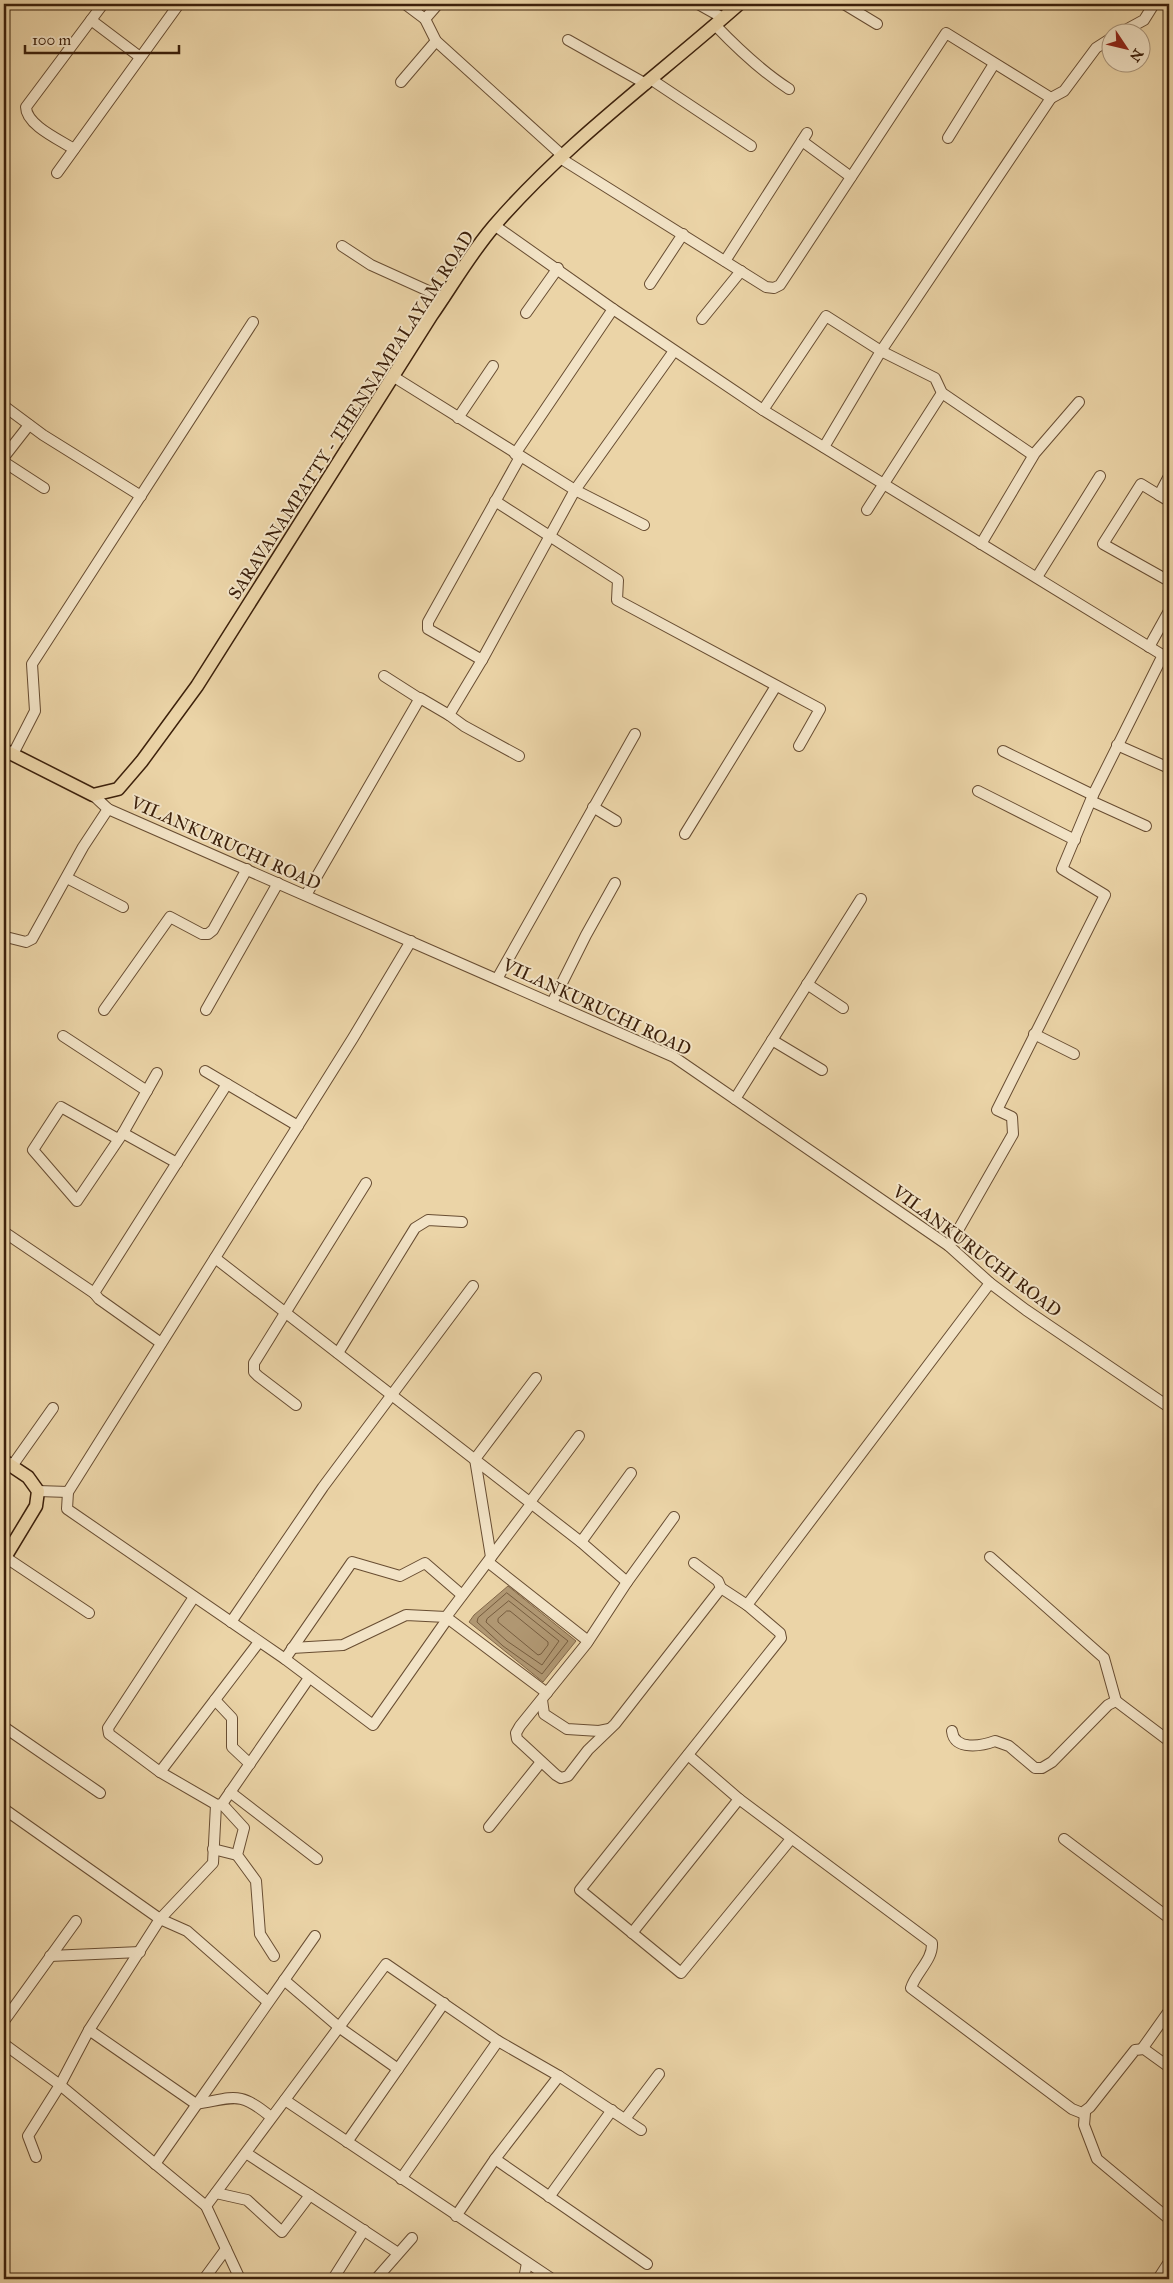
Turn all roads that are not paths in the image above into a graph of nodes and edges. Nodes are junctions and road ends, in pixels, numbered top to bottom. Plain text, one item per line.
1 (103, 4) edge
2 (179, 4) edge
3 (405, 4) edge
4 (438, 4) edge
5 (698, 4) edge
6 (739, 4) edge
7 (844, 4) edge
8 (1154, 4) edge
9 (425, 19) junction
10 (91, 20) junction
11 (719, 22) junction
12 (1140, 22) edge
13 (877, 24) dead end
14 (568, 40) dead end
15 (436, 41) junction
16 (1100, 45) edge
17 (140, 57) junction
18 (994, 64) junction
19 (401, 82) dead end
20 (649, 82) junction
21 (789, 89) dead end
22 (1051, 98) junction
23 (948, 138) dead end
24 (751, 146) dead end
25 (74, 149) junction
26 (562, 157) junction
27 (57, 173) dead end
28 (851, 177) junction
29 (494, 225) junction
30 (683, 234) junction
31 (342, 246) dead end
32 (725, 261) junction
33 (558, 268) junction
34 (740, 271) junction
35 (650, 284) dead end
36 (444, 298) junction
37 (613, 309) junction
38 (526, 314) dead end
39 (702, 319) dead end
40 (253, 322) dead end
41 (674, 351) junction
42 (881, 351) junction
43 (493, 366) dead end
44 (394, 377) junction
45 (942, 393) junction
46 (1079, 402) dead end
47 (4, 406) edge
48 (763, 410) junction
49 (458, 418) junction
50 (29, 425) junction
51 (824, 447) junction
52 (1034, 455) junction
53 (518, 456) junction
54 (4, 457) edge
55 (4, 462) edge
56 (1100, 476) dead end
57 (1169, 476) edge
58 (883, 482) junction
59 (44, 488) dead end
60 (575, 490) junction
61 (1159, 495) junction
62 (141, 496) junction
63 (495, 501) junction
64 (1169, 501) edge
65 (867, 510) dead end
66 (644, 525) dead end
67 (549, 536) junction
68 (981, 544) junction
69 (1037, 578) junction
70 (1169, 581) edge
71 (1169, 611) edge
72 (1149, 647) junction
73 (1166, 657) edge
74 (482, 660) junction
75 (384, 676) dead end
76 (776, 686) junction
77 (420, 699) junction
78 (449, 715) junction
79 (635, 734) dead end
80 (1117, 745) junction
81 (800, 746) dead end
82 (1003, 751) dead end
83 (8, 752) edge
84 (519, 756) dead end
85 (1169, 768) edge
86 (978, 791) dead end
87 (93, 795) junction
88 (1092, 798) junction
89 (593, 807) junction
90 (108, 809) junction
91 (616, 821) dead end
92 (1146, 826) dead end
93 (685, 834) dead end
94 (1075, 840) junction
95 (247, 869) junction
96 (67, 878) junction
97 (278, 883) junction
98 (615, 883) dead end
99 (306, 895) junction
100 (861, 899) dead end
101 (123, 907) dead end
102 (10, 938) dead end
103 (411, 941) junction
104 (496, 979) junction
105 (807, 984) junction
106 (552, 1003) junction
107 (843, 1008) dead end
108 (104, 1010) dead end
109 (206, 1010) dead end
110 (1034, 1034) junction
111 (63, 1036) dead end
112 (772, 1040) junction
113 (1074, 1054) dead end
114 (822, 1070) dead end
115 (205, 1071) dead end
116 (157, 1073) dead end
117 (227, 1084) junction
118 (147, 1091) junction
119 (735, 1099) junction
120 (298, 1126) junction
121 (120, 1136) junction
122 (177, 1163) junction
123 (366, 1183) dead end
124 (462, 1222) dead end
125 (4, 1232) edge
126 (949, 1246) junction
127 (215, 1258) junction
128 (990, 1283) junction
129 (473, 1286) dead end
130 (94, 1293) junction
131 (286, 1313) junction
132 (161, 1343) junction
133 (338, 1353) junction
134 (536, 1378) dead end
135 (393, 1396) junction
136 (296, 1406) dead end
137 (1169, 1407) edge
138 (53, 1408) dead end
139 (579, 1436) dead end
140 (475, 1459) junction
141 (8, 1464) edge
142 (631, 1473) dead end
143 (38, 1491) junction
144 (68, 1492) junction
145 (531, 1503) junction
146 (674, 1517) dead end
147 (582, 1542) junction
148 (5, 1554) edge
149 (990, 1557) dead end
150 (490, 1559) junction
151 (694, 1563) dead end
152 (627, 1582) junction
153 (721, 1588) junction
154 (462, 1595) junction
155 (194, 1597) junction
156 (747, 1605) junction
157 (89, 1613) dead end
158 (447, 1617) junction
159 (231, 1622) junction
160 (588, 1641) junction
161 (259, 1642) junction
162 (292, 1648) junction
163 (285, 1659) junction
164 (310, 1678) junction
165 (544, 1697) junction
166 (215, 1700) junction
167 (1116, 1700) junction
168 (4, 1727) edge
169 (610, 1729) junction
170 (952, 1731) dead end
171 (1169, 1741) edge
172 (688, 1754) junction
173 (541, 1762) junction
174 (250, 1764) junction
175 (160, 1772) junction
176 (230, 1792) junction
177 (100, 1793) dead end
178 (738, 1799) junction
179 (219, 1804) junction
180 (4, 1809) edge
181 (489, 1827) dead end
182 (791, 1839) junction
183 (1064, 1839) dead end
184 (214, 1849) junction
185 (237, 1855) junction
186 (317, 1859) dead end
187 (1169, 1918) edge
188 (160, 1919) junction
189 (76, 1920) dead end
190 (632, 1933) junction
191 (315, 1936) dead end
192 (140, 1952) junction
193 (50, 1956) junction
194 (274, 1956) dead end
195 (284, 1980) junction
196 (268, 2002) junction
197 (444, 2003) junction
198 (1169, 2011) edge
199 (4, 2021) edge
200 (340, 2028) junction
201 (89, 2030) junction
202 (498, 2041) junction
203 (4, 2044) edge
204 (1142, 2049) junction
205 (1169, 2067) edge
206 (398, 2069) junction
207 (659, 2074) dead end
208 (559, 2076) junction
209 (60, 2085) junction
210 (285, 2100) junction
211 (196, 2104) junction
212 (612, 2110) junction
213 (1082, 2113) junction
214 (271, 2117) junction
215 (625, 2119) junction
216 (641, 2130) dead end
217 (346, 2142) junction
218 (246, 2153) junction
219 (36, 2156) dead end
220 (495, 2159) junction
221 (155, 2164) junction
222 (401, 2179) junction
223 (216, 2193) junction
224 (310, 2195) junction
225 (550, 2197) junction
226 (206, 2206) junction
227 (456, 2216) junction
228 (1169, 2219) edge
229 (364, 2230) junction
230 (412, 2238) dead end
231 (226, 2249) junction
232 (398, 2253) junction
233 (1169, 2262) edge
234 (527, 2263) junction
235 (647, 2264) dead end
236 (1163, 2278) edge
237 (204, 2279) edge
238 (240, 2279) edge
239 (333, 2279) edge
240 (376, 2279) edge
241 (524, 2279) edge
242 (552, 2279) edge

1 - 10 street
2 - 17 street
3 - 9 street
4 - 9 street
5 - 11 street
6 - 11 main road, SARAVANAMPATTY - THENNAMPALAYAM ROAD
7 - 13 street
8 - 12 street
9 - 15 street
10 - 17 street
10 - 25 street
11 - 20 main road, SARAVANAMPATTY - THENNAMPALAYAM ROAD
11 - 21 street
14 - 20 street
15 - 19 street
15 - 26 street
16 - 22 street
17 - 25 street
18 - 22 street
18 - 23 street
18 - 28 street
20 - 24 street
20 - 26 main road, SARAVANAMPATTY - THENNAMPALAYAM ROAD
22 - 42 street
25 - 27 street
26 - 29 main road, SARAVANAMPATTY - THENNAMPALAYAM ROAD
26 - 30 street
28 - 32 street
28 - 34 street
29 - 33 street
29 - 36 main road, SARAVANAMPATTY - THENNAMPALAYAM ROAD
30 - 32 street
30 - 35 street
31 - 36 street
32 - 34 street
33 - 37 street
33 - 38 street
34 - 39 street
36 - 44 main road, SARAVANAMPATTY - THENNAMPALAYAM ROAD
37 - 41 street
37 - 53 street
40 - 62 street
41 - 48 street
41 - 60 street
42 - 45 street
42 - 48 street
42 - 51 street
43 - 49 street
44 - 49 street
44 - 87 main road, SARAVANAMPATTY - THENNAMPALAYAM ROAD
45 - 52 street
45 - 58 street
46 - 52 street
47 - 50 street
48 - 51 street
49 - 53 street
50 - 54 street
50 - 62 street
51 - 58 street
52 - 68 street
53 - 60 street
53 - 63 street
55 - 59 street
56 - 69 street
57 - 61 street
58 - 65 street
58 - 68 street
60 - 66 street
60 - 67 street
61 - 64 street
61 - 70 street
62 - 83 street
63 - 67 street
63 - 74 street
67 - 74 street
67 - 76 street
68 - 69 street
69 - 72 street
71 - 72 street
72 - 73 street
73 - 80 street
74 - 78 street
75 - 77 street
76 - 81 street
76 - 93 street
77 - 78 street
77 - 99 street
78 - 84 street
79 - 89 street
80 - 85 street
80 - 88 street
82 - 88 street
83 - 87 main road
86 - 94 street
87 - 90 street, VILANKURUCHI ROAD
88 - 92 street
88 - 94 street
89 - 91 street
89 - 104 street
90 - 95 street, VILANKURUCHI ROAD
90 - 96 street
94 - 110 street
95 - 97 street, VILANKURUCHI ROAD
95 - 108 street
96 - 101 street
96 - 102 street
97 - 99 street, VILANKURUCHI ROAD
97 - 109 street
98 - 106 street
99 - 103 street, VILANKURUCHI ROAD
100 - 105 street
103 - 104 street, VILANKURUCHI ROAD
103 - 120 street
104 - 106 street, VILANKURUCHI ROAD
105 - 107 street
105 - 112 street
106 - 119 street, VILANKURUCHI ROAD
110 - 113 street
110 - 126 street
111 - 118 street
112 - 114 street
112 - 119 street
115 - 117 street
116 - 118 street
117 - 120 street
117 - 122 street
118 - 121 street
119 - 126 street, VILANKURUCHI ROAD
120 - 127 street
121 - 121 street
121 - 122 street
122 - 130 street
123 - 131 street
124 - 133 street
125 - 130 street
126 - 128 street, VILANKURUCHI ROAD
127 - 131 street
127 - 132 street
128 - 137 street, VILANKURUCHI ROAD
128 - 156 street
129 - 135 street
130 - 132 street
131 - 133 street
131 - 136 street
132 - 144 street
133 - 135 street
134 - 140 street
135 - 140 street
135 - 159 street
138 - 141 street
139 - 145 street
140 - 145 street
140 - 150 street
141 - 143 main road
142 - 147 street
143 - 144 street
143 - 148 main road
144 - 155 street
145 - 147 street
145 - 150 street
146 - 152 street
147 - 152 street
148 - 157 street
149 - 167 street
150 - 154 street
150 - 160 street
151 - 153 street
152 - 160 street
153 - 156 street
153 - 169 street
154 - 158 street
154 - 162 street
155 - 159 street
155 - 175 street
156 - 172 street
158 - 162 street
158 - 164 street
158 - 165 street
159 - 161 street
160 - 165 street
161 - 163 street
161 - 166 street
162 - 163 street
163 - 164 street
164 - 174 street
165 - 169 street
165 - 173 street
166 - 174 street
166 - 175 street
167 - 170 street
167 - 171 street
168 - 177 street
169 - 173 street
172 - 178 street
172 - 190 street
173 - 181 street
174 - 176 street
175 - 179 street
176 - 179 street
176 - 186 street
178 - 182 street
178 - 190 street
179 - 184 street
179 - 185 street
180 - 188 street
182 - 190 street
182 - 213 street
183 - 187 street
184 - 185 street
184 - 188 street
185 - 194 street
188 - 192 street
188 - 196 street
189 - 193 street
191 - 195 street
192 - 193 street
192 - 201 street
193 - 199 street
195 - 196 street
195 - 200 street
196 - 211 street
197 - 200 street
197 - 202 street
197 - 206 street
198 - 204 street
200 - 206 street
200 - 210 street
201 - 209 street
201 - 211 street
202 - 208 street
202 - 222 street
203 - 209 street
204 - 205 street
204 - 213 street
206 - 217 street
207 - 215 street
208 - 212 street
208 - 220 street
209 - 219 street
209 - 221 street
210 - 214 street
210 - 217 street
211 - 214 street
211 - 221 street
212 - 215 street
212 - 225 street
213 - 228 street
214 - 218 street
215 - 216 street
217 - 222 street
218 - 223 street
218 - 224 street
220 - 225 street
220 - 227 street
221 - 226 street
222 - 227 street
223 - 224 street
223 - 226 street
224 - 229 street
225 - 235 street
226 - 231 street
227 - 234 street
229 - 232 street
229 - 239 street
230 - 232 street
231 - 237 street
231 - 238 street
232 - 240 street
233 - 236 street
234 - 241 street
234 - 242 street

